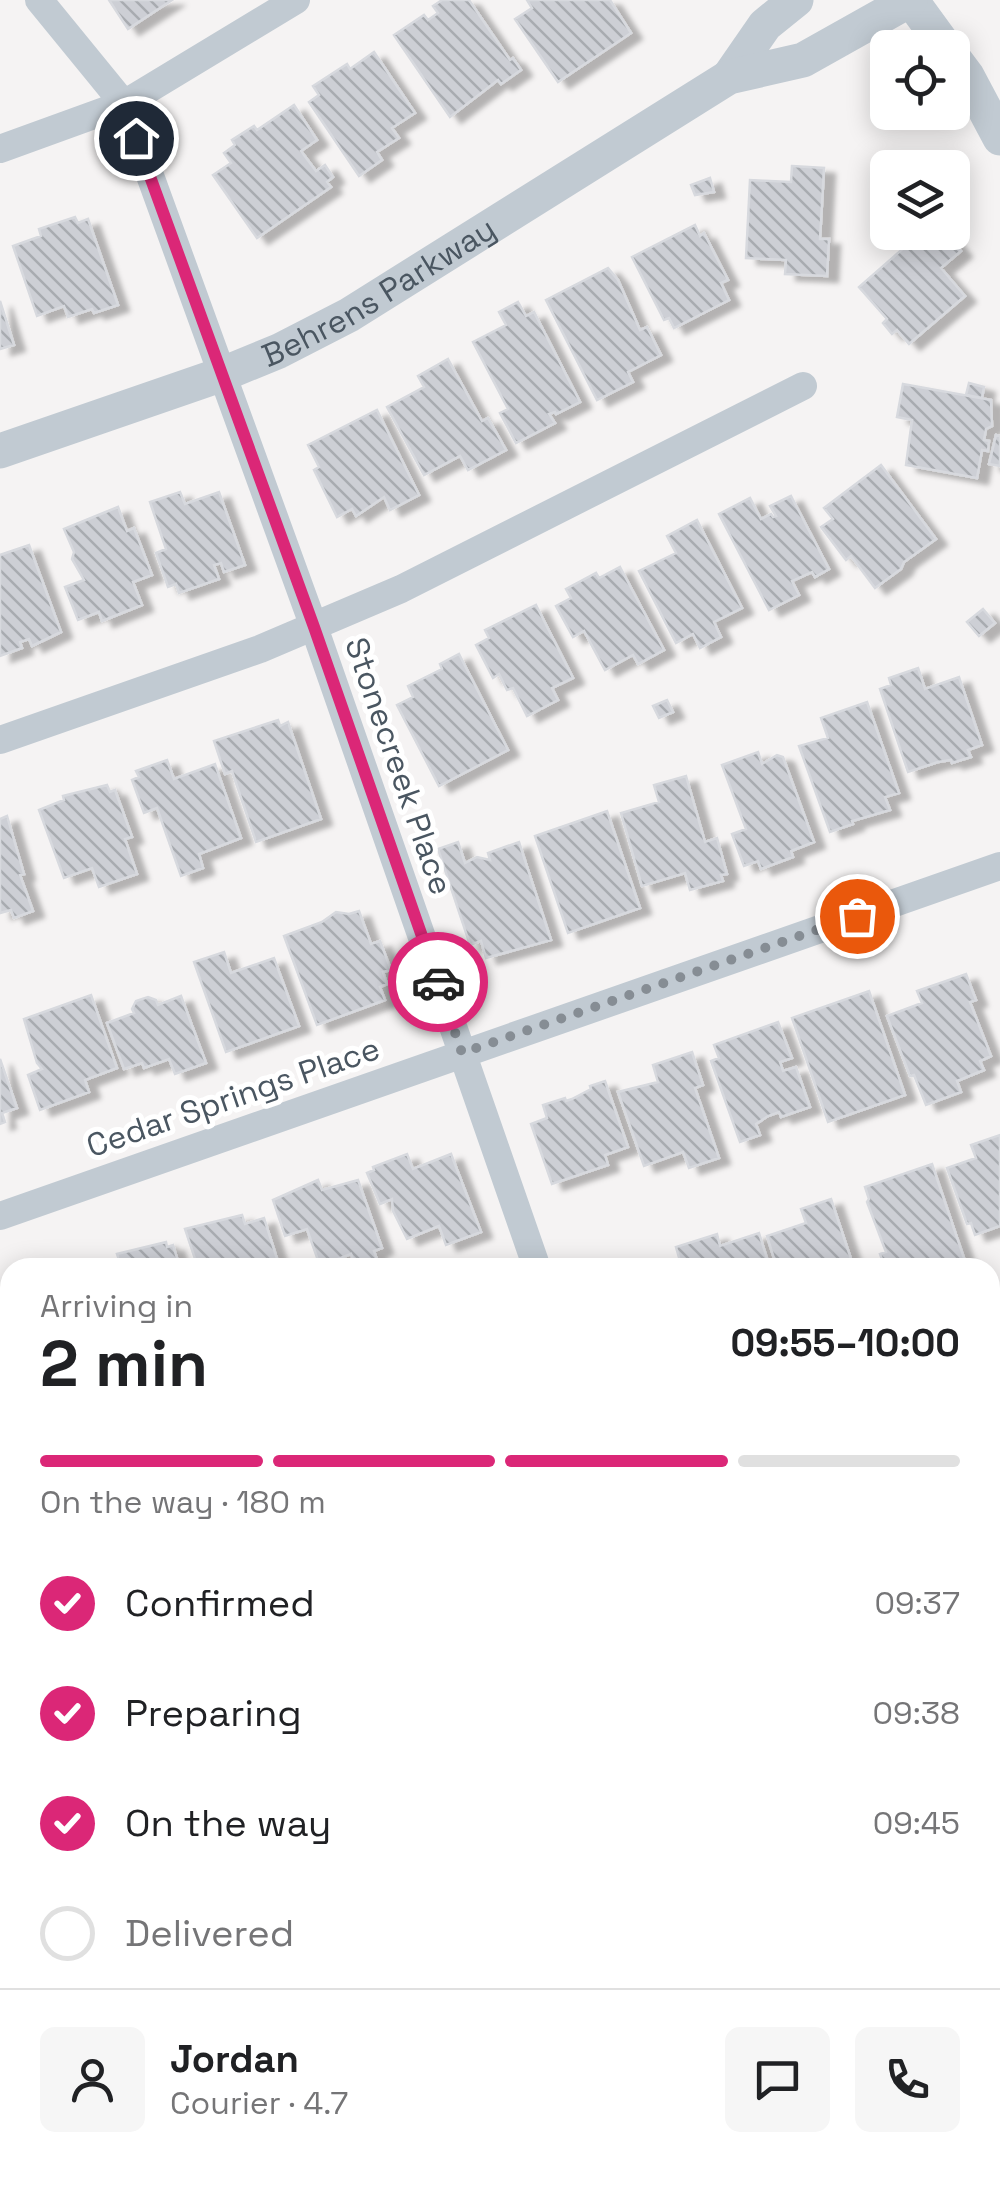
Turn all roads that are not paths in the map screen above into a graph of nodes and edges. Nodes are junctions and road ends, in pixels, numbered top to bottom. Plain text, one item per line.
1 (39, 0) edge
2 (296, 0) edge
3 (796, 0) edge
4 (910, 0) edge
5 (932, 30) edge
6 (730, 77) junction
7 (970, 80) edge
8 (124, 104) junction
9 (1000, 138) edge
10 (0, 150) edge
11 (223, 374) junction
12 (804, 386) dead end
13 (0, 451) edge
14 (314, 627) junction
15 (0, 740) edge
16 (1000, 866) edge
17 (462, 1053) junction
18 (0, 1216) edge
19 (534, 1258) edge

1 - 8 street, Stonecreek Place
2 - 8 street
3 - 6 street, Behrens Parkway
4 - 5 street
4 - 6 street, Behrens Parkway
6 - 11 street, Behrens Parkway
7 - 9 street
8 - 10 street
8 - 11 street, Stonecreek Place
11 - 13 street, Behrens Parkway
11 - 14 street, Stonecreek Place
12 - 14 street, Stonecreek Place
14 - 15 street, Stonecreek Place
14 - 17 street, Stonecreek Place
16 - 17 street, Cedar Springs Place
17 - 18 street, Cedar Springs Place
17 - 19 street, Stonecreek Place

